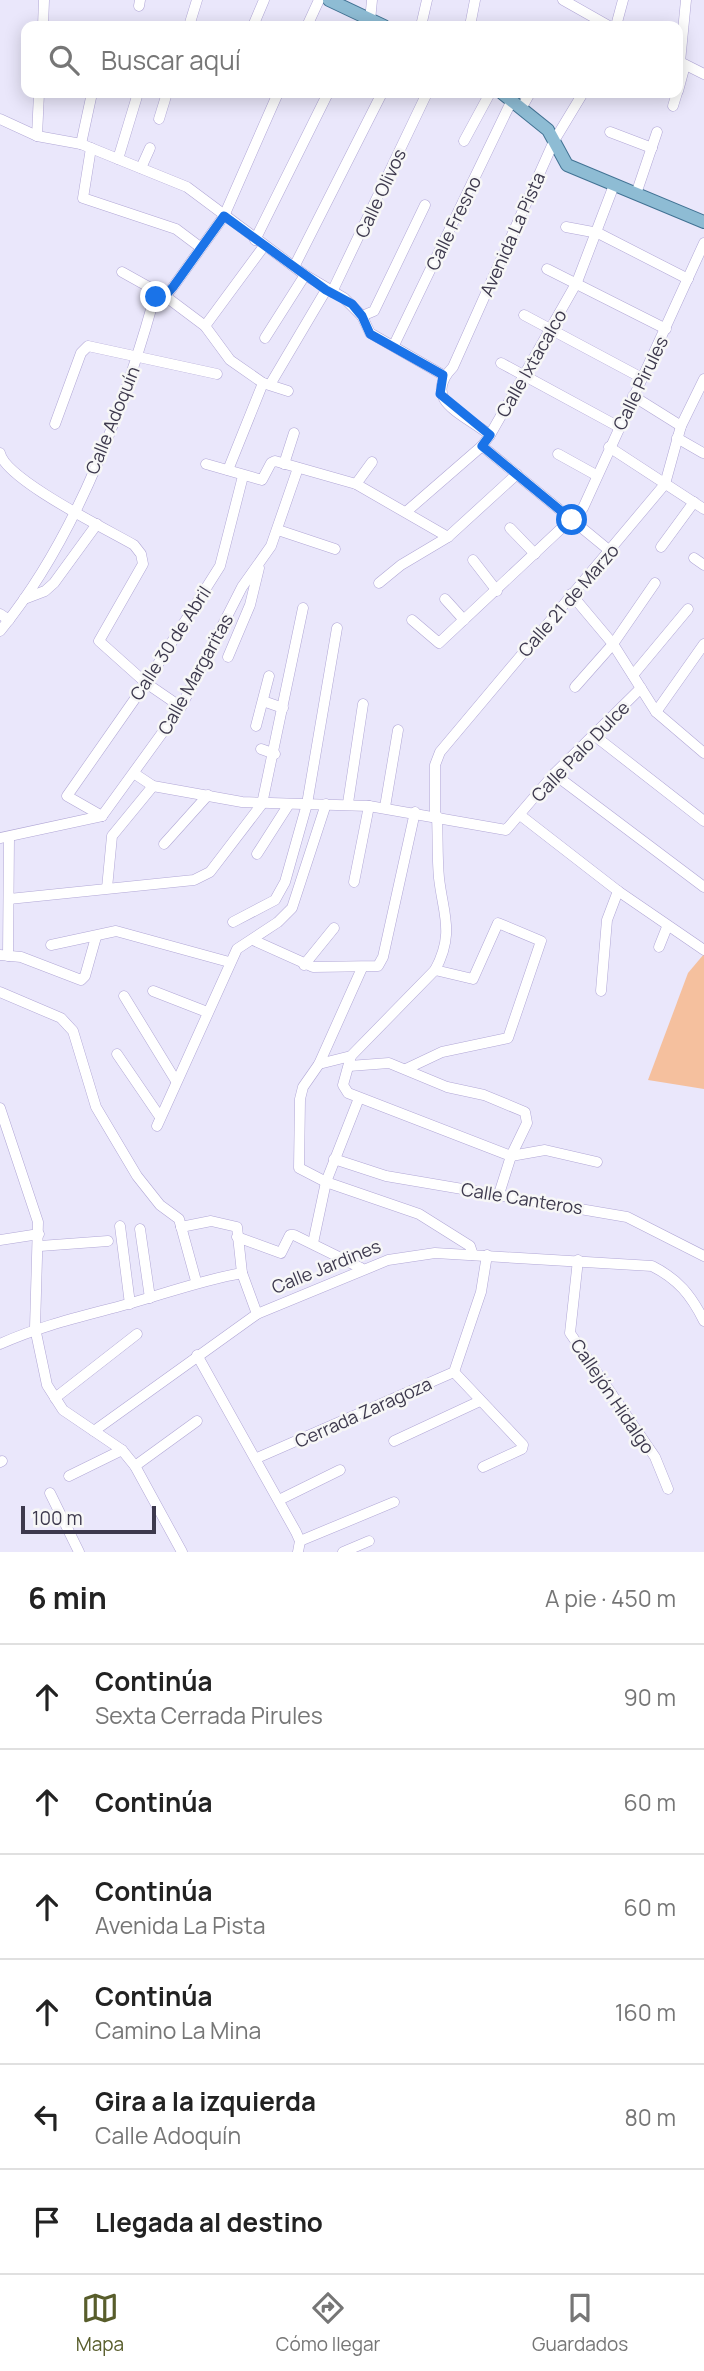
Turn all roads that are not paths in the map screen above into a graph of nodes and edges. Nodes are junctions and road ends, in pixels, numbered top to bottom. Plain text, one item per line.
1 (47, 0) edge
2 (197, 0) edge
3 (264, 0) edge
4 (318, 0) edge
5 (329, 0) edge
6 (372, 0) edge
7 (426, 0) edge
8 (475, 0) edge
9 (563, 0) edge
10 (623, 0) edge
11 (686, 0) edge
12 (43, 21) edge
13 (191, 21) edge
14 (255, 21) edge
15 (309, 21) edge
16 (363, 21) edge
17 (365, 21) edge
18 (422, 21) edge
19 (471, 21) edge
20 (600, 21) edge
21 (617, 21) edge
22 (683, 38) edge
23 (683, 64) edge
24 (704, 74) edge
25 (39, 98) edge
26 (91, 98) edge
27 (136, 98) edge
28 (165, 98) edge
29 (276, 98) edge
30 (326, 98) edge
31 (379, 98) edge
32 (425, 98) edge
33 (487, 98) edge
34 (580, 98) edge
35 (676, 98) edge
36 (512, 100) edge
37 (673, 106) dead end
38 (159, 118) dead end
39 (0, 119) edge
40 (610, 132) dead end
41 (657, 132) dead end
42 (37, 136) junction
43 (464, 141) dead end
44 (554, 141) junction
45 (81, 144) junction
46 (91, 148) junction
47 (150, 148) dead end
48 (652, 148) junction
49 (118, 159) junction
50 (141, 168) junction
51 (614, 186) junction
52 (636, 194) junction
53 (425, 205) dead end
54 (224, 216) junction
55 (704, 222) edge
56 (566, 227) dead end
57 (597, 233) junction
58 (255, 240) junction
59 (704, 243) edge
60 (264, 246) junction
61 (200, 247) junction
62 (295, 265) junction
63 (547, 269) dead end
64 (122, 272) dead end
65 (305, 275) junction
66 (688, 279) junction
67 (577, 282) junction
68 (329, 291) junction
69 (165, 296) junction
70 (524, 315) dead end
71 (362, 316) junction
72 (205, 326) junction
73 (551, 329) junction
74 (666, 329) junction
75 (265, 338) dead end
76 (394, 345) junction
77 (138, 357) junction
78 (501, 363) dead end
79 (217, 374) dead end
80 (443, 375) junction
81 (526, 376) junction
82 (642, 378) junction
83 (704, 379) edge
84 (267, 383) junction
85 (288, 391) dead end
86 (633, 396) junction
87 (55, 424) dead end
88 (681, 426) junction
89 (619, 427) junction
90 (294, 433) dead end
91 (490, 435) junction
92 (677, 438) junction
93 (482, 446) junction
94 (609, 447) junction
95 (0, 453) edge
96 (558, 453) dead end
97 (703, 453) edge
98 (372, 462) dead end
99 (205, 464) dead end
100 (284, 464) junction
101 (298, 468) junction
102 (228, 470) junction
103 (517, 474) junction
104 (596, 475) junction
105 (243, 476) junction
106 (356, 484) junction
107 (664, 484) junction
108 (694, 502) junction
109 (704, 509) edge
110 (74, 512) junction
111 (406, 512) junction
112 (572, 520) junction
113 (97, 524) junction
114 (510, 528) dead end
115 (278, 530) junction
116 (448, 537) junction
117 (661, 547) dead end
118 (335, 549) dead end
119 (610, 551) junction
120 (535, 554) junction
121 (694, 558) dead end
122 (473, 560) dead end
123 (260, 564) junction
124 (704, 565) edge
125 (379, 583) dead end
126 (655, 583) dead end
127 (497, 591) junction
128 (571, 594) junction
129 (24, 599) junction
130 (445, 599) dead end
131 (303, 608) dead end
132 (688, 610) dead end
133 (4, 617) edge
134 (412, 620) dead end
135 (464, 620) junction
136 (337, 628) dead end
137 (0, 631) edge
138 (613, 644) junction
139 (704, 644) edge
140 (228, 657) dead end
141 (633, 675) junction
142 (269, 676) dead end
143 (146, 683) junction
144 (575, 687) dead end
145 (641, 688) junction
146 (263, 701) junction
147 (363, 704) dead end
148 (181, 707) junction
149 (283, 708) junction
150 (656, 712) junction
151 (256, 726) dead end
152 (398, 730) dead end
153 (595, 736) junction
154 (261, 749) dead end
155 (704, 753) edge
156 (275, 754) junction
157 (135, 774) junction
158 (554, 774) junction
159 (153, 786) junction
160 (208, 795) junction
161 (348, 803) junction
162 (262, 804) junction
163 (289, 804) junction
164 (307, 804) junction
165 (327, 804) junction
166 (369, 806) junction
167 (385, 807) junction
168 (415, 812) junction
169 (520, 815) junction
170 (102, 816) junction
171 (436, 816) junction
172 (704, 821) edge
173 (4, 838) edge
174 (164, 844) dead end
175 (257, 854) dead end
176 (354, 882) dead end
177 (704, 887) edge
178 (107, 888) junction
179 (618, 891) junction
180 (9, 899) junction
181 (233, 922) dead end
182 (667, 927) junction
183 (334, 928) dead end
184 (96, 937) junction
185 (253, 940) junction
186 (51, 945) dead end
187 (659, 947) dead end
188 (703, 948) edge
189 (4, 956) edge
190 (229, 962) junction
191 (304, 965) junction
192 (362, 968) junction
193 (435, 970) junction
194 (153, 991) dead end
195 (601, 991) dead end
196 (0, 992) edge
197 (124, 996) dead end
198 (207, 1012) junction
199 (117, 1054) dead end
200 (350, 1061) junction
201 (319, 1064) junction
202 (406, 1069) junction
203 (176, 1081) junction
204 (359, 1098) junction
205 (0, 1108) edge
206 (5, 1138) edge
207 (511, 1156) junction
208 (334, 1159) junction
209 (597, 1162) dead end
210 (326, 1182) junction
211 (499, 1194) junction
212 (120, 1226) dead end
213 (181, 1227) junction
214 (140, 1229) dead end
215 (39, 1234) junction
216 (237, 1237) junction
217 (0, 1240) edge
218 (108, 1241) dead end
219 (313, 1243) junction
220 (40, 1246) junction
221 (473, 1255) junction
222 (487, 1255) junction
223 (704, 1256) edge
224 (579, 1261) junction
225 (361, 1268) junction
226 (242, 1273) junction
227 (196, 1281) junction
228 (150, 1297) junction
229 (130, 1304) junction
230 (257, 1314) junction
231 (704, 1321) edge
232 (36, 1328) junction
233 (137, 1334) dead end
234 (0, 1344) edge
235 (197, 1355) junction
236 (454, 1372) junction
237 (55, 1398) junction
238 (480, 1401) junction
239 (197, 1421) dead end
240 (94, 1431) junction
241 (394, 1441) dead end
242 (122, 1450) junction
243 (257, 1458) junction
244 (135, 1466) junction
245 (483, 1467) dead end
246 (340, 1470) dead end
247 (68, 1476) dead end
248 (668, 1489) dead end
249 (50, 1493) dead end
250 (279, 1500) junction
251 (394, 1502) dead end
252 (300, 1541) junction
253 (369, 1541) dead end
254 (79, 1552) edge
255 (182, 1552) edge
256 (298, 1552) edge
257 (343, 1552) edge

1 - 12 street
2 - 13 street
3 - 14 street
4 - 15 street
5 - 16 main road
6 - 17 street
7 - 18 street
8 - 19 street
9 - 20 street
10 - 21 street
11 - 22 street
23 - 24 street
25 - 42 street
26 - 45 street
27 - 49 street
28 - 38 street
29 - 54 street, Calle Adoquín
30 - 58 street
31 - 62 street
32 - 68 street, Calle Olivos
33 - 43 street
34 - 44 street, Avenida La Pista
35 - 37 street
36 - 44 main road
36 - 76 street, Calle Fresno
39 - 42 street
40 - 48 street
41 - 48 street
42 - 45 street
44 - 51 main road
44 - 80 street, Avenida La Pista
45 - 46 street
46 - 49 street
46 - 61 street
47 - 50 street
48 - 52 street
49 - 50 street
50 - 54 street
51 - 52 main road
51 - 57 street, Calle Ixtacalco
52 - 55 main road
53 - 71 street
54 - 58 street
54 - 61 street, Calle Adoquín
56 - 57 street
57 - 66 street
57 - 67 street, Calle Ixtacalco
58 - 60 street
59 - 66 street, Calle Pirules
60 - 62 street
60 - 72 street
61 - 69 street, Calle Adoquín
62 - 65 street
63 - 67 street
64 - 69 street
65 - 68 street
65 - 75 street
66 - 74 street, Calle Pirules
67 - 73 street, Calle Ixtacalco
67 - 74 street
68 - 71 street
68 - 84 street, Calle Olivos
69 - 72 street
69 - 77 street, Calle Adoquín
70 - 73 street
71 - 76 street
72 - 84 street
73 - 81 street, Calle Ixtacalco
73 - 82 street
74 - 82 street, Calle Pirules
76 - 80 street
77 - 79 street
77 - 87 street
77 - 110 street, Calle Adoquín
78 - 81 street
80 - 91 street, Avenida La Pista
81 - 89 street
81 - 91 street, Calle Ixtacalco
82 - 86 street, Calle Pirules
83 - 88 street, Calle 21 de Marzo
84 - 85 street
84 - 102 street, Calle Olivos
86 - 88 street
86 - 89 street, Calle Pirules
88 - 92 street, Calle 21 de Marzo
89 - 94 street, Calle Pirules
90 - 100 street
91 - 93 street, Calle Ixtacalco
92 - 97 street
92 - 107 street, Calle 21 de Marzo
93 - 103 street
93 - 111 street, Calle Ixtacalco
94 - 104 street, Calle Pirules
94 - 107 street
95 - 110 street
96 - 104 street
98 - 106 street
99 - 102 street
100 - 101 street
100 - 105 street
101 - 106 street
101 - 115 street
102 - 105 street
103 - 112 street
103 - 116 street
104 - 112 street, Calle Pirules
105 - 143 street, Calle 30 de Abril
106 - 111 street
107 - 108 street
107 - 119 street, Calle 21 de Marzo
108 - 109 street
108 - 117 street
110 - 113 street
110 - 129 street, Calle Adoquín
111 - 116 street
112 - 119 street
112 - 120 street, Calle Pirules
113 - 129 street
113 - 143 street
114 - 120 street
115 - 118 street
115 - 123 street
116 - 125 street
119 - 128 street, Calle 21 de Marzo
120 - 127 street, Calle Pirules
121 - 124 street
122 - 127 street
123 - 140 street
123 - 148 street, Calle Margaritas
126 - 138 street
127 - 135 street, Calle Pirules
128 - 138 street
128 - 171 street, Calle 21 de Marzo
129 - 133 street, Calle Adoquín
130 - 135 street
131 - 149 street
132 - 141 street
133 - 137 street, Calle Adoquín
134 - 135 street, Calle Pirules
136 - 164 street
138 - 141 street
138 - 144 street
139 - 150 street
141 - 145 street
142 - 146 street
143 - 148 street
143 - 170 street, Calle 30 de Abril
145 - 150 street
145 - 153 street, Calle Palo Dulce
146 - 149 street
146 - 151 street
147 - 161 street
148 - 157 street, Calle Margaritas
149 - 156 street
150 - 155 street
152 - 167 street
153 - 158 street, Calle Palo Dulce
153 - 172 street
154 - 156 street
156 - 162 street
157 - 159 street
157 - 170 street, Calle Margaritas
158 - 169 street, Calle Palo Dulce
158 - 177 street
159 - 160 street
159 - 178 street
160 - 162 street
160 - 174 street
161 - 165 street
161 - 166 street
162 - 163 street
162 - 178 street
163 - 164 street
163 - 175 street
164 - 165 street
164 - 181 street
165 - 185 street
166 - 167 street
166 - 176 street
167 - 168 street
168 - 171 street
168 - 192 street
169 - 171 street
169 - 179 street
170 - 173 street
171 - 193 street, Calle 21 de Marzo
173 - 180 street
178 - 180 street
179 - 182 street
179 - 195 street
180 - 189 street
182 - 187 street
182 - 188 street
183 - 191 street
184 - 186 street
184 - 189 street
184 - 190 street
185 - 190 street
185 - 191 street
190 - 198 street
191 - 192 street
192 - 201 street
193 - 200 street, Calle 21 de Marzo
193 - 202 street
194 - 198 street
196 - 213 street
197 - 203 street
198 - 203 street
199 - 203 street
200 - 201 street
200 - 202 street
200 - 204 street
201 - 210 street
202 - 207 street
204 - 207 street
204 - 208 street
205 - 206 street
206 - 215 street
207 - 209 street
207 - 211 street
208 - 210 street
208 - 211 street, Calle Canteros
210 - 219 street
210 - 221 street
211 - 223 street, Calle Canteros
212 - 229 street
213 - 216 street
213 - 227 street
214 - 228 street
215 - 217 street
215 - 220 street
216 - 219 street
216 - 226 street
218 - 220 street
219 - 225 street
220 - 232 street
221 - 222 street, Calle Jardines
221 - 225 street, Calle Jardines
222 - 224 street, Calle Jardines
222 - 236 street, Cerrada Zaragoza
224 - 231 street, Calle Jardines
224 - 248 street, Callejón Hidalgo
225 - 230 street, Calle Jardines
226 - 227 street
226 - 230 street
227 - 228 street
228 - 229 street
229 - 232 street
230 - 235 street, Calle Jardines
232 - 234 street
232 - 237 street
233 - 237 street
235 - 240 street, Calle Jardines
235 - 243 street
236 - 238 street
236 - 243 street, Cerrada Zaragoza
237 - 240 street
238 - 241 street
238 - 245 street
239 - 244 street
240 - 242 street
242 - 244 street
242 - 247 street
243 - 250 street
244 - 255 street
246 - 250 street
249 - 254 street
250 - 252 street
251 - 252 street
252 - 256 street
253 - 257 street

